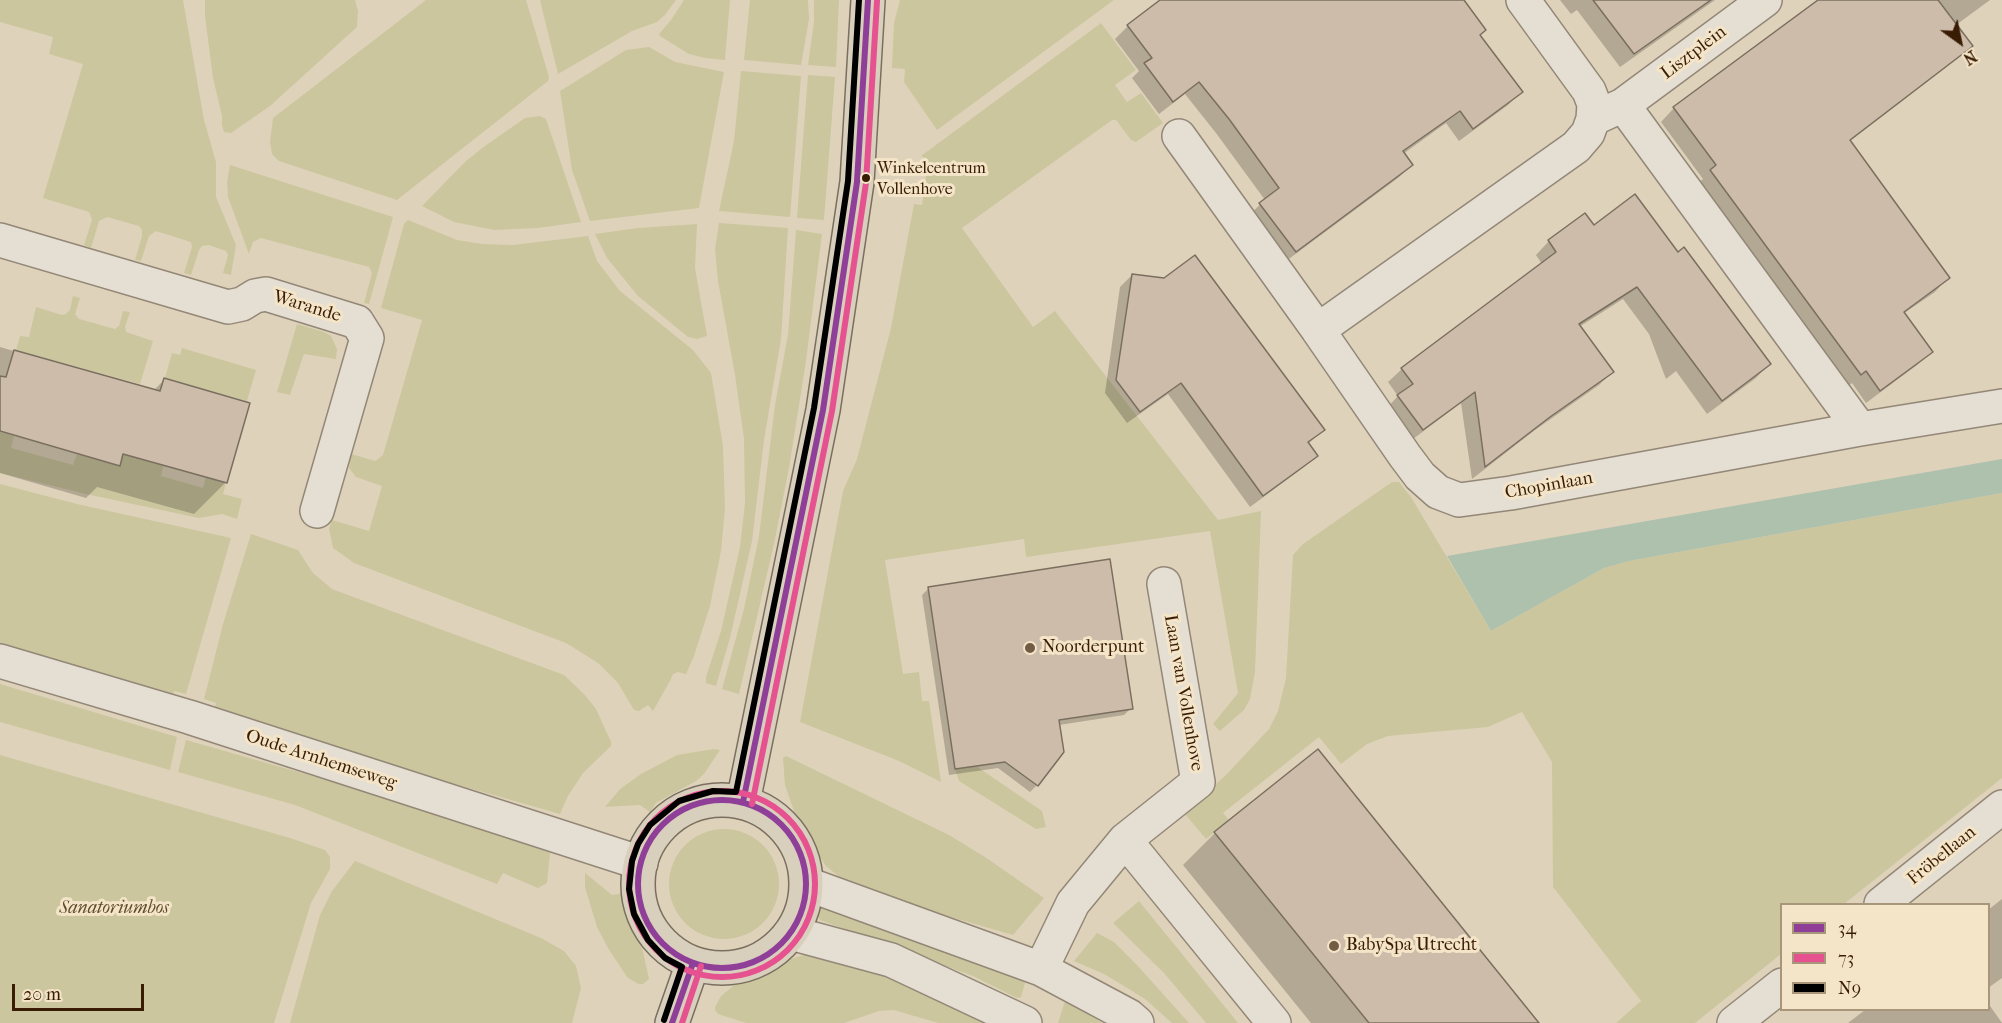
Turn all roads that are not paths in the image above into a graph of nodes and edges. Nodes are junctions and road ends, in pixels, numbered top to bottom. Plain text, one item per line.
1 (868, 0) edge
2 (1522, 0) edge
3 (1765, 0) edge
4 (1623, 105) junction
5 (1593, 119) junction
6 (1179, 136) dead end
7 (0, 240) edge
8 (1318, 330) junction
9 (2002, 406) edge
10 (1860, 429) junction
11 (317, 511) dead end
12 (1164, 584) dead end
13 (0, 661) edge
14 (743, 802) junction
15 (2002, 807) edge
16 (1125, 840) junction
17 (641, 863) junction
18 (807, 884) junction
19 (1882, 903) edge
20 (791, 933) junction
21 (693, 963) junction
22 (1041, 969) junction
23 (1780, 987) edge
24 (672, 1023) edge
25 (1025, 1023) edge
26 (1137, 1023) edge
27 (1274, 1023) edge
28 (1734, 1023) edge

1 - 14 main road
2 - 5 street
3 - 4 street, Lisztplein
4 - 5 street
4 - 10 street
5 - 8 street
6 - 8 street, Chopinlaan
7 - 11 street, Warande
8 - 10 street, Chopinlaan
9 - 10 street, Chopinlaan
12 - 16 street, Laan van Vollenhove
13 - 17 street, Oude Arnhemseweg
14 - 17 main road
14 - 18 main road
15 - 19 street, Fröbellaan
16 - 22 street, Laan van Vollenhove
16 - 27 street
17 - 21 main road
18 - 20 main road
18 - 22 street
20 - 21 main road
20 - 25 street
21 - 24 main road
22 - 26 street
23 - 28 street

